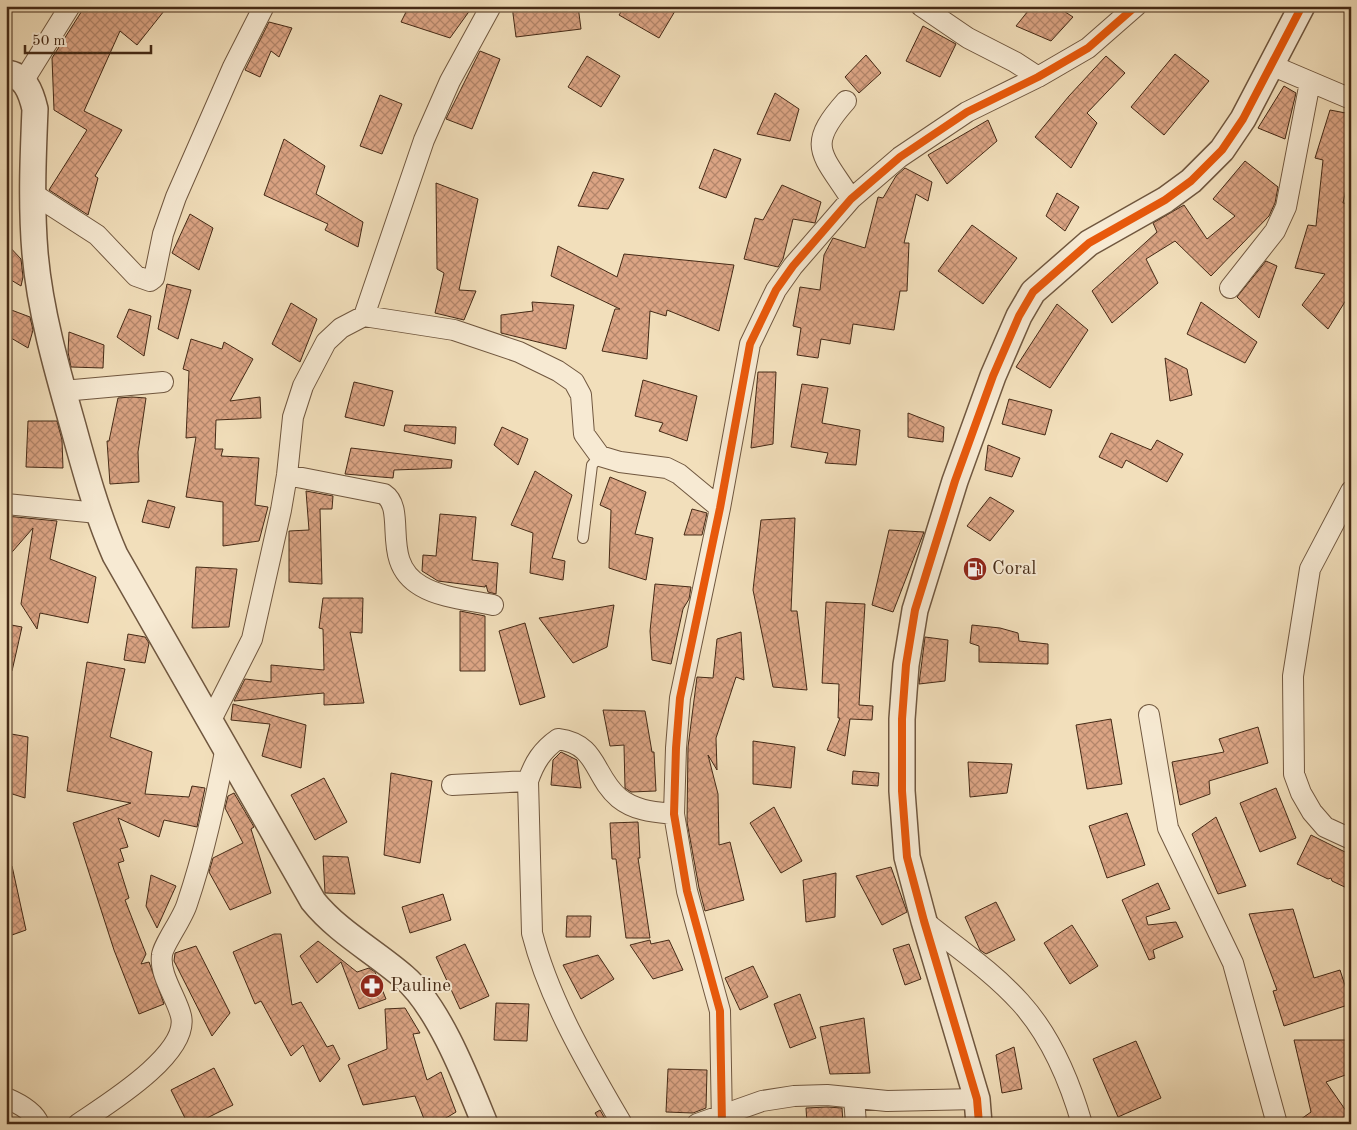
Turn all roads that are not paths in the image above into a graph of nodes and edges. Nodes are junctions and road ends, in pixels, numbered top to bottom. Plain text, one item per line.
1 (70, 6) edge
2 (264, 6) edge
3 (492, 6) edge
4 (921, 6) edge
5 (1136, 6) edge
6 (1302, 6) edge
7 (1271, 66) junction
8 (15, 76) edge
9 (1038, 77) junction
10 (1310, 82) junction
11 (1351, 99) edge
12 (846, 101) dead end
13 (32, 193) junction
14 (851, 199) junction
15 (1230, 288) dead end
16 (364, 316) junction
17 (163, 382) dead end
18 (63, 391) junction
19 (600, 456) junction
20 (288, 475) junction
21 (1351, 491) edge
22 (6, 504) edge
23 (720, 508) junction
24 (98, 513) junction
25 (583, 538) dead end
26 (492, 605) dead end
27 (1149, 715) dead end
28 (211, 720) junction
29 (226, 746) junction
30 (528, 781) junction
31 (452, 785) dead end
32 (674, 814) junction
33 (1351, 839) edge
34 (924, 921) junction
35 (6, 1098) edge
36 (854, 1098) junction
37 (977, 1099) junction
38 (722, 1120) edge
39 (39, 1124) edge
40 (78, 1124) edge
41 (484, 1124) edge
42 (622, 1124) edge
43 (697, 1124) edge
44 (856, 1124) edge
45 (979, 1124) edge
46 (1082, 1124) edge
47 (1277, 1124) edge

1 - 8 street
2 - 13 street
3 - 16 street
4 - 9 street
5 - 9 street
6 - 7 street
7 - 10 street
7 - 34 street
8 - 13 street
9 - 14 street
10 - 11 street
10 - 15 street
12 - 14 street
13 - 18 street
14 - 23 street
16 - 19 street
16 - 20 street
17 - 18 street
18 - 24 street
19 - 23 street
19 - 25 lane
20 - 26 street
20 - 28 street
21 - 33 street
22 - 24 street
23 - 32 street
24 - 28 street
27 - 47 street
28 - 29 street
29 - 40 street
29 - 41 street
30 - 31 street
30 - 32 street
30 - 42 street
32 - 38 street
34 - 37 street
34 - 46 street
35 - 39 street
36 - 37 street
36 - 38 street
36 - 44 street
37 - 45 street
38 - 43 street

